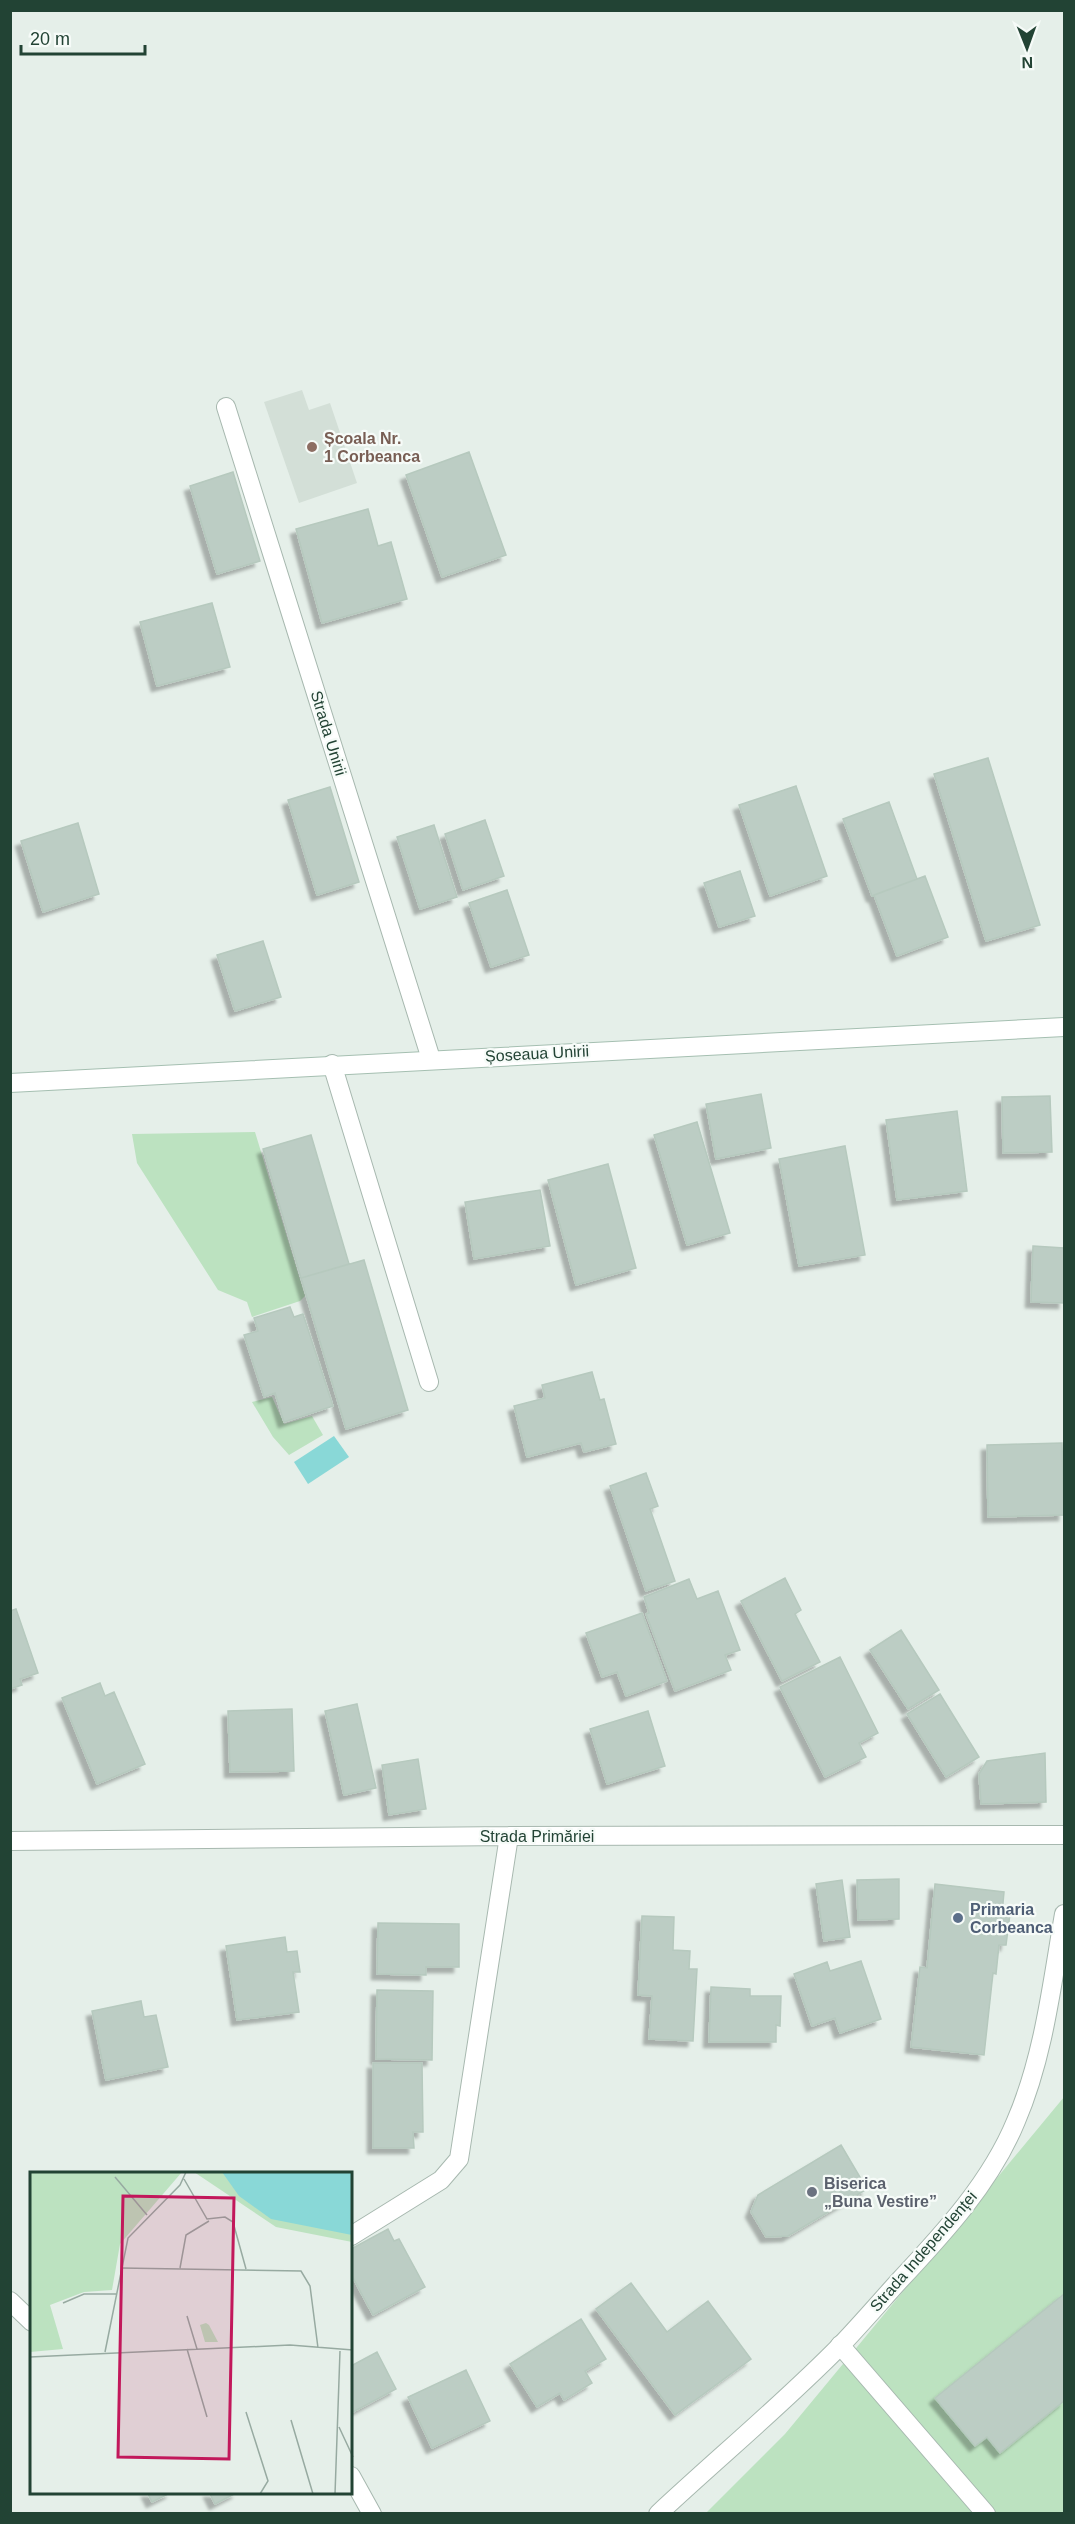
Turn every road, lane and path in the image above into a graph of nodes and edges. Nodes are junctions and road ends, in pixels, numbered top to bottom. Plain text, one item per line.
1 (226, 407) dead end
2 (1065, 1027) edge
3 (431, 1059) junction
4 (332, 1064) junction
5 (10, 1083) edge
6 (429, 1382) dead end
7 (1065, 1835) edge
8 (509, 1836) junction
9 (10, 1841) edge
10 (1065, 1914) edge
11 (352, 2235) edge
12 (10, 2301) edge
13 (30, 2321) edge
14 (840, 2345) junction
15 (352, 2478) edge
16 (372, 2514) edge
17 (658, 2514) edge
18 (986, 2514) edge

1 - 3 street, Strada Unirii
2 - 3 street, Șoseaua Unirii
3 - 4 street, Șoseaua Unirii
4 - 5 street, Șoseaua Unirii
4 - 6 street
7 - 8 street, Strada Primăriei
8 - 9 street, Strada Primăriei
8 - 11 street
10 - 14 street, Strada Independenței
12 - 13 street
14 - 17 street, Strada Independenței
14 - 18 street
15 - 16 street

